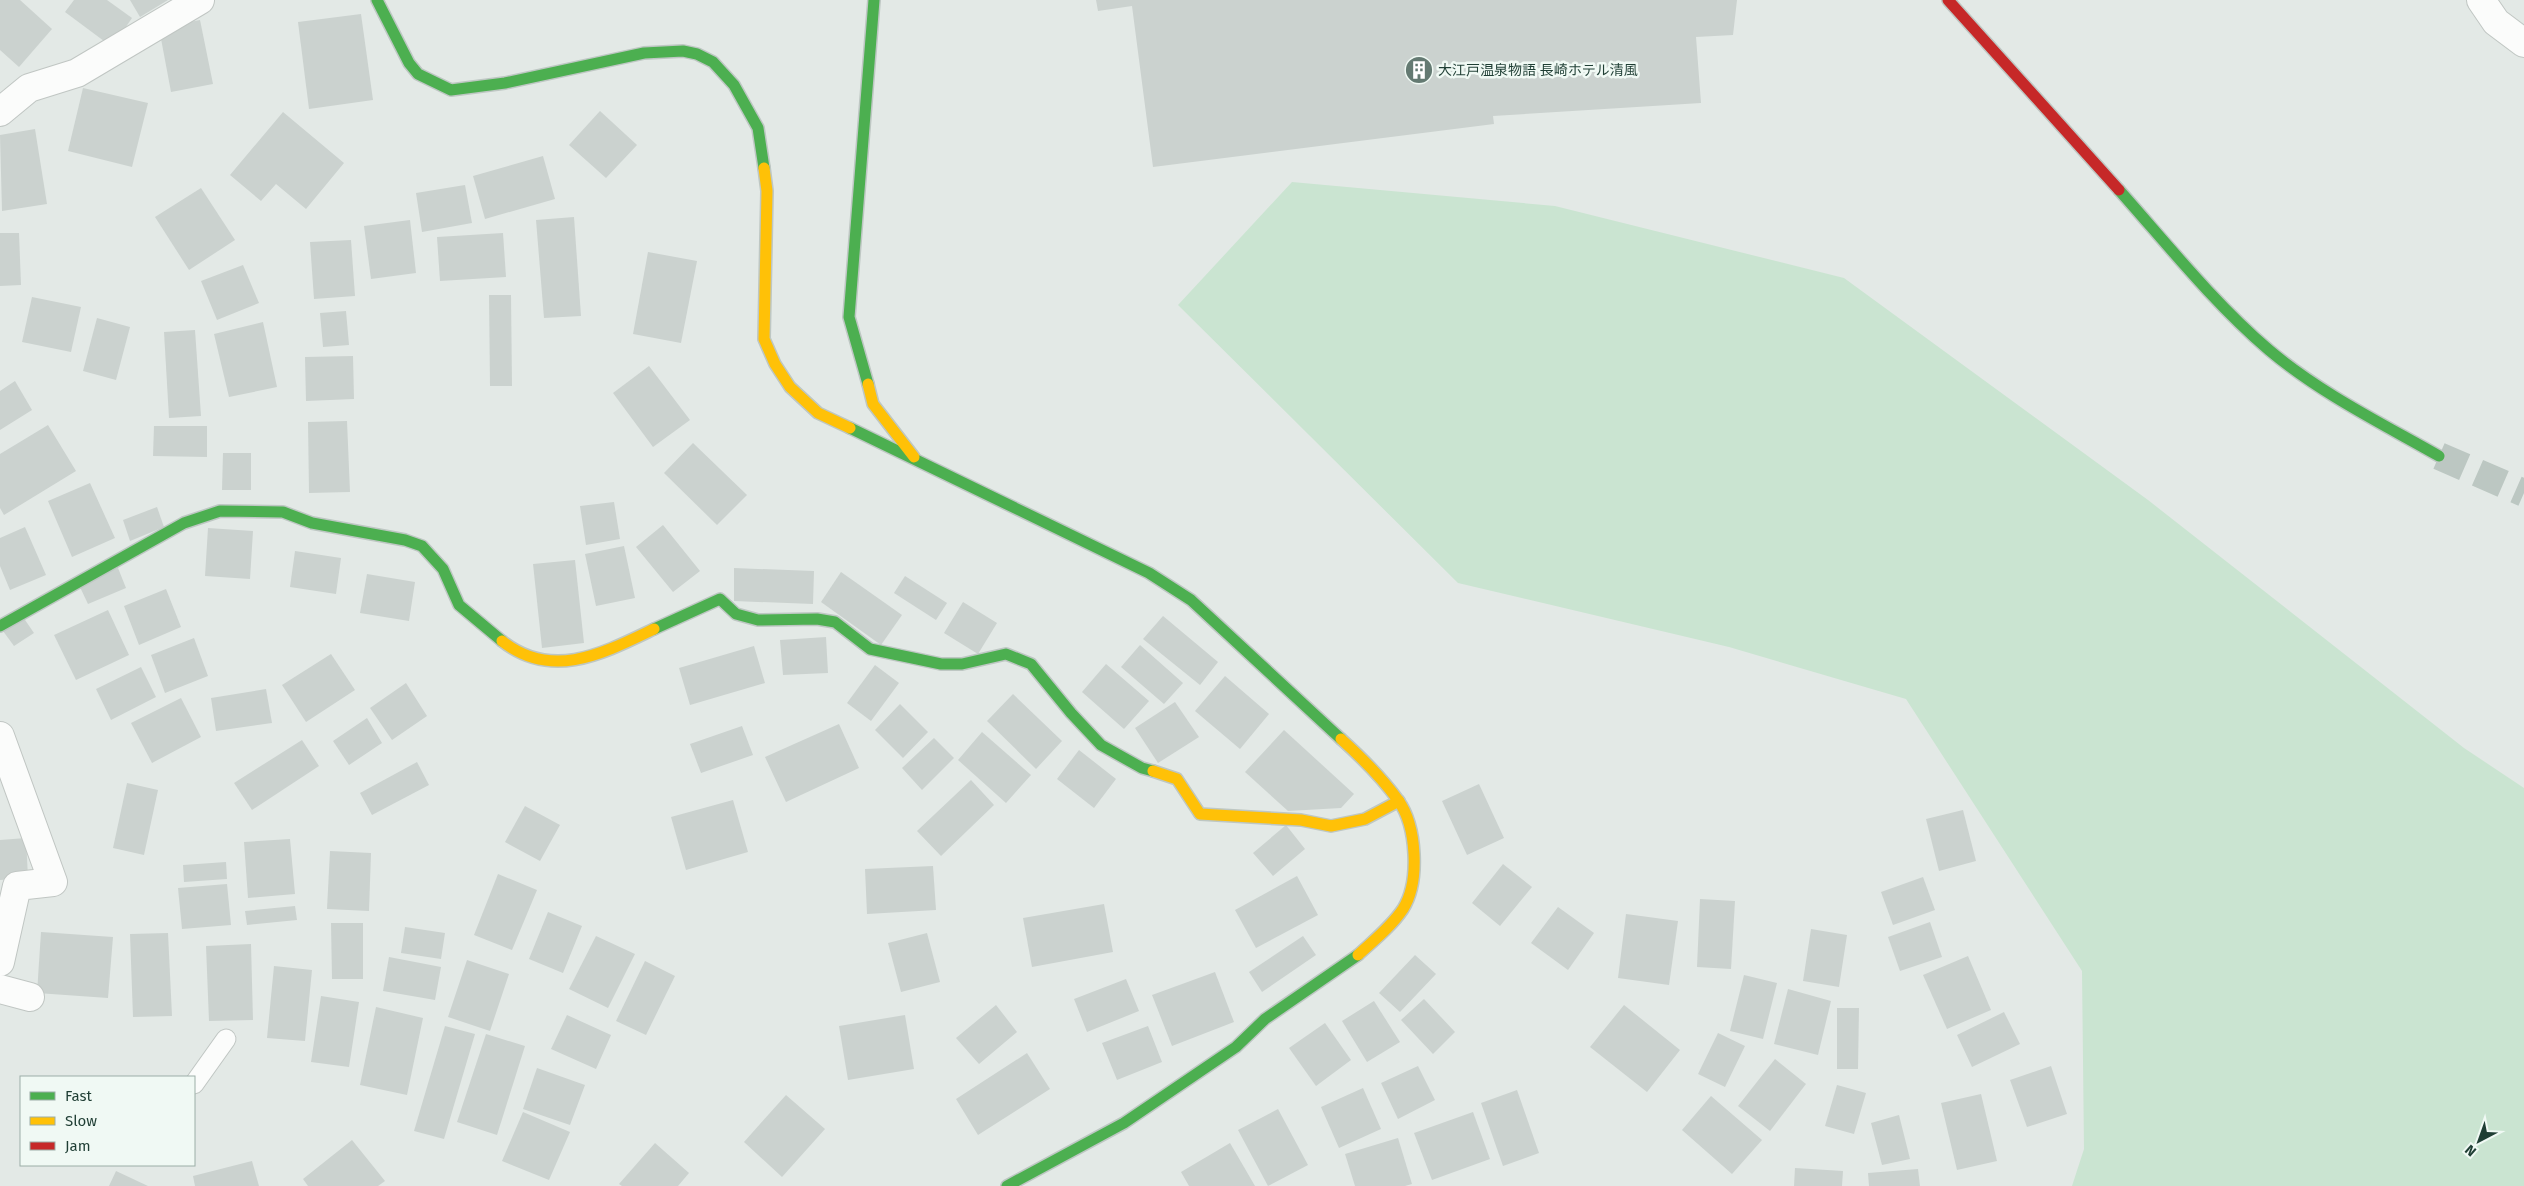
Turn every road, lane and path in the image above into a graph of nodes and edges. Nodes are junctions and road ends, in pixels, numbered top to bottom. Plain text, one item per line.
1 (200, 0) edge
2 (377, 0) edge
3 (874, 0) edge
4 (1948, 0) edge
5 (2481, 0) edge
6 (2524, 43) edge
7 (0, 112) edge
8 (2439, 456) tunnel mouth
9 (918, 462) junction
10 (0, 626) edge
11 (0, 736) edge
12 (1399, 802) junction
13 (0, 962) edge
14 (0, 989) edge
15 (30, 997) dead end
16 (226, 1040) dead end
17 (195, 1083) edge
18 (1007, 1186) edge

1 - 7 street
2 - 9 street
3 - 9 street
4 - 8 street
5 - 6 street
9 - 12 street
10 - 12 street
11 - 13 street
12 - 18 street
14 - 15 street
16 - 17 lane

